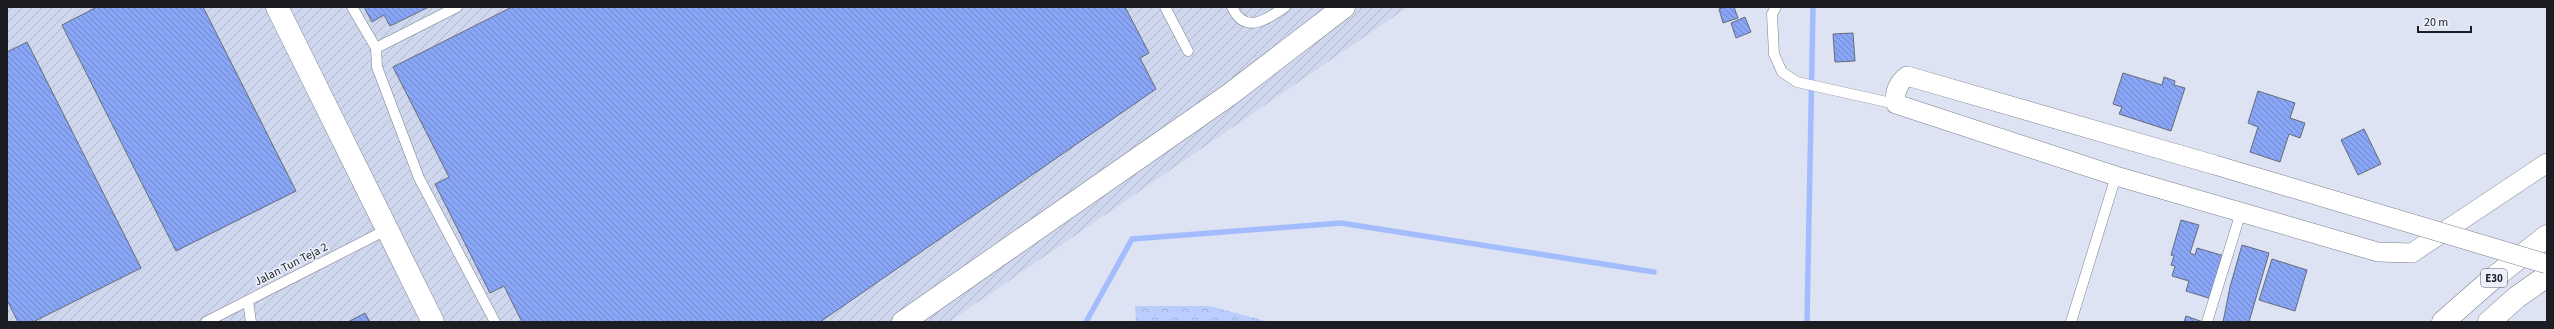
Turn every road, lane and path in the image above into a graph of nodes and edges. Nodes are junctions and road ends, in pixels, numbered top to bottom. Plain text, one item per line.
1 (277, 7) edge
2 (352, 7) edge
3 (457, 7) edge
4 (1165, 7) edge
5 (1232, 7) edge
6 (1285, 7) edge
7 (1344, 7) edge
8 (1776, 7) edge
9 (376, 48) junction
10 (1188, 51) dead end
11 (1896, 104) junction
12 (2547, 163) edge
13 (2116, 176) junction
14 (2240, 212) junction
15 (388, 229) junction
16 (2547, 236) edge
17 (2547, 264) edge
18 (2547, 276) edge
19 (248, 301) junction
20 (206, 322) edge
21 (251, 322) edge
22 (433, 322) edge
23 (495, 322) edge
24 (903, 322) edge
25 (2071, 322) edge
26 (2207, 322) edge
27 (2443, 322) edge
28 (2489, 322) edge

1 - 15 main road
2 - 9 lane
3 - 9 lane
4 - 10 lane
5 - 6 lane
7 - 24 main road
8 - 11 lane
9 - 23 lane
11 - 13 street
11 - 17 street, bridge
12 - 14 street
13 - 14 street
13 - 25 lane
14 - 26 lane
15 - 19 lane, Jalan Tun Teja 2
15 - 22 main road
16 - 27 main road, E30
18 - 28 main road, E30
19 - 20 lane, Jalan Tun Teja 2
19 - 21 lane

